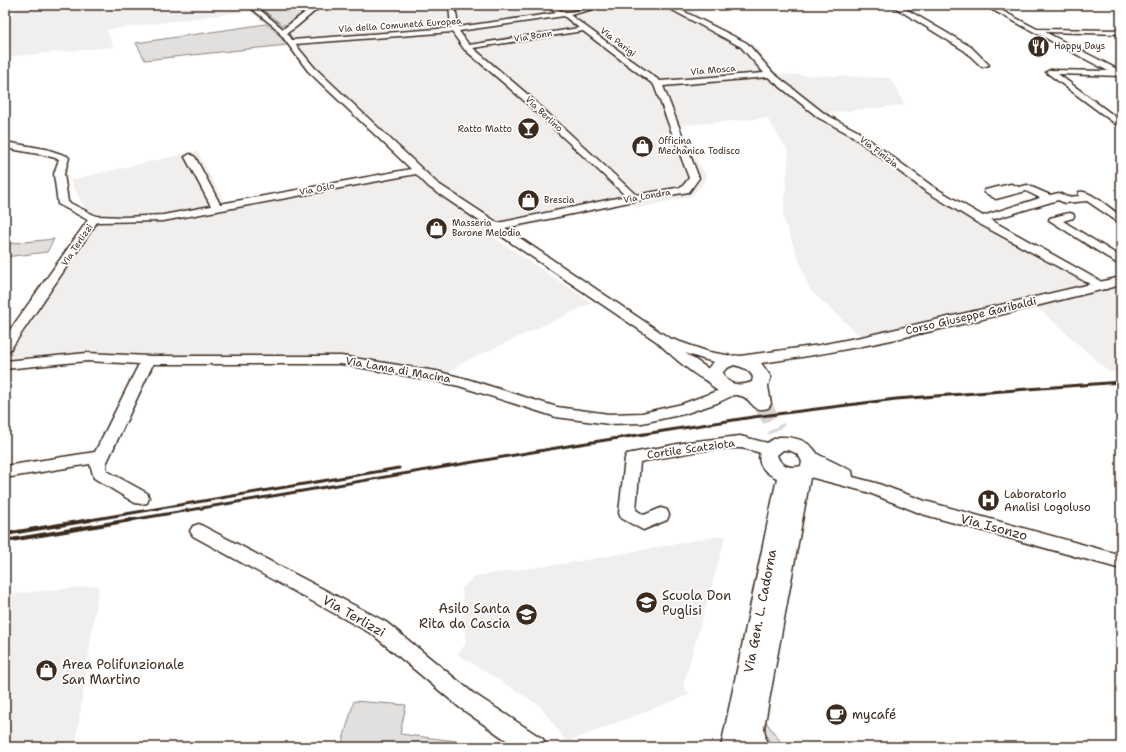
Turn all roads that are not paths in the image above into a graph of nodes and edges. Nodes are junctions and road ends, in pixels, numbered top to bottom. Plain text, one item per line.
1 (250, 5) edge
2 (319, 5) edge
3 (452, 5) edge
4 (547, 5) edge
5 (606, 5) edge
6 (666, 5) edge
7 (894, 5) edge
8 (986, 5) edge
9 (566, 15) junction
10 (586, 29) junction
11 (1035, 30) junction
12 (455, 31) junction
13 (1121, 32) edge
14 (282, 33) junction
15 (593, 35) junction
16 (290, 42) junction
17 (467, 47) junction
18 (476, 54) junction
19 (984, 65) dead end
20 (1120, 74) edge
21 (770, 75) junction
22 (658, 84) junction
23 (1121, 125) edge
24 (5, 145) edge
25 (190, 157) dead end
26 (418, 171) junction
27 (1017, 190) dead end
28 (1080, 191) dead end
29 (634, 198) junction
30 (1090, 198) junction
31 (1050, 199) junction
32 (217, 208) junction
33 (1069, 216) dead end
34 (94, 220) junction
35 (980, 220) junction
36 (1121, 221) edge
37 (496, 227) junction
38 (1121, 262) edge
39 (1121, 281) edge
40 (1103, 286) junction
41 (661, 338) junction
42 (5, 347) edge
43 (820, 350) junction
44 (148, 360) junction
45 (736, 361) junction
46 (5, 365) edge
47 (717, 380) junction
48 (750, 386) junction
49 (780, 446) junction
50 (100, 457) junction
51 (802, 469) junction
52 (5, 472) edge
53 (141, 498) dead end
54 (661, 515) dead end
55 (200, 530) dead end
56 (1121, 562) edge
57 (534, 747) edge
58 (734, 747) edge
59 (754, 747) edge

1 - 14 street
2 - 14 street
3 - 12 street
4 - 9 street, Via Parigi
5 - 9 street, Via della Comunetá Europea
6 - 21 street, Via Finizia
7 - 19 street
8 - 11 street
9 - 10 street, Via Parigi
9 - 12 street, Via della Comunetá Europea
10 - 15 street, Via Parigi
10 - 17 street
11 - 13 street
11 - 20 street
12 - 16 street, Via della Comunetá Europea
12 - 17 street, Via Berlino
14 - 16 street
15 - 18 street, Via Bonn
15 - 22 street, Via Parigi
16 - 26 street
17 - 18 street, Via Berlino
18 - 29 street, Via Berlino
20 - 23 street
21 - 22 street, Via Mosca
21 - 35 street, Via Finizia
22 - 29 street, Via Londra
24 - 34 street, Via Terlizzi
25 - 32 street
26 - 32 street, Via Oslo
26 - 37 street
27 - 31 street
28 - 30 street
29 - 37 street, Via Londra
30 - 31 street
30 - 36 street
31 - 35 street
32 - 34 street, Via Oslo
33 - 38 street
34 - 42 street, Via Terlizzi
35 - 40 street, Via Finizia
37 - 41 street
39 - 40 main road, Corso Giuseppe Garibaldi
40 - 43 main road, Corso Giuseppe Garibaldi
41 - 45 street
41 - 47 street
43 - 45 main road, Corso Giuseppe Garibaldi
43 - 48 main road, Corso Giuseppe Garibaldi
44 - 46 street, Via Lama di Macina
44 - 48 street, Via Lama di Macina
44 - 50 street
45 - 47 main road, Corso Giuseppe Garibaldi
45 - 48 main road
47 - 48 main road
49 - 51 main road
49 - 51 main road
49 - 54 street, Cortile Scatziota
50 - 52 street
50 - 53 street
51 - 56 street, Via Isonzo
51 - 58 main road, Via Gen. L. Cadorna
51 - 59 main road, Via Gen. L. Cadorna
55 - 57 street, Via Terlizzi

